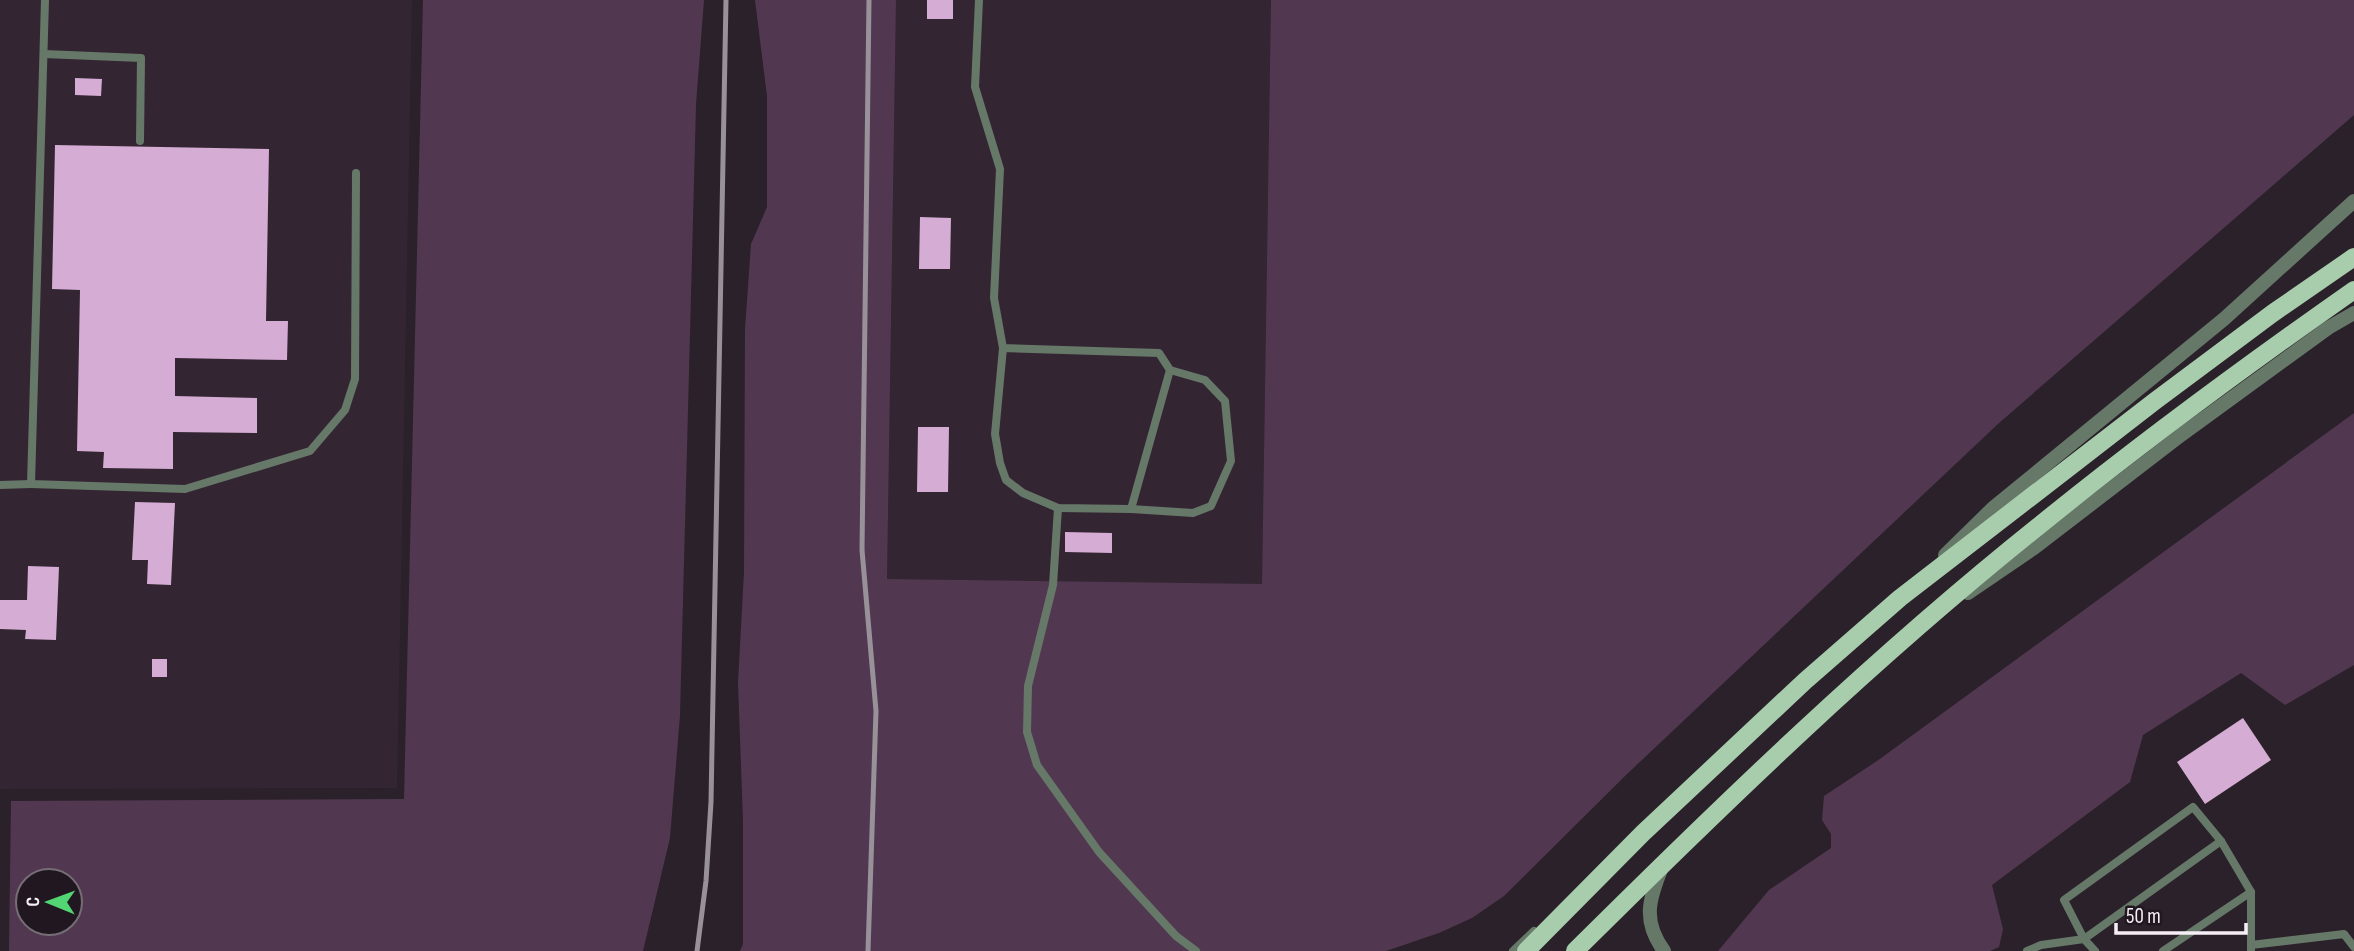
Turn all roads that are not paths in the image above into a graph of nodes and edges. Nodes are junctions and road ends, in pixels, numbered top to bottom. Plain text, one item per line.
1 (45, 0) edge
2 (979, 0) edge
3 (44, 54) junction
4 (140, 141) dead end
5 (356, 173) dead end
6 (2354, 201) edge
7 (2354, 257) edge
8 (2354, 290) edge
9 (2354, 313) edge
10 (1003, 348) junction
11 (1170, 370) junction
12 (31, 484) junction
13 (0, 485) edge
14 (1058, 508) junction
15 (1131, 509) junction
16 (1900, 598) junction
17 (1921, 626) junction
18 (2221, 841) junction
19 (1665, 861) junction
20 (1592, 882) junction
21 (2250, 892) junction
22 (2084, 939) junction
23 (2354, 947) edge
24 (2251, 948) edge
25 (1196, 951) edge
26 (1513, 951) edge
27 (1526, 951) edge
28 (1575, 951) edge
29 (1664, 951) edge
30 (2027, 951) edge
31 (2095, 951) edge
32 (2163, 951) edge

1 - 3 lane
2 - 10 lane
3 - 4 lane
3 - 12 lane
5 - 12 lane
6 - 16 street
7 - 16 main road
8 - 17 main road
9 - 17 street
10 - 11 lane
10 - 14 lane
11 - 15 lane
11 - 15 lane
12 - 13 lane
14 - 15 lane
14 - 25 lane
16 - 20 main road
17 - 19 main road
18 - 21 lane
18 - 22 lane
18 - 22 lane
19 - 28 main road
19 - 29 street
20 - 26 lane
20 - 27 main road
21 - 24 lane
21 - 32 lane
22 - 30 lane
22 - 31 lane
23 - 24 lane

